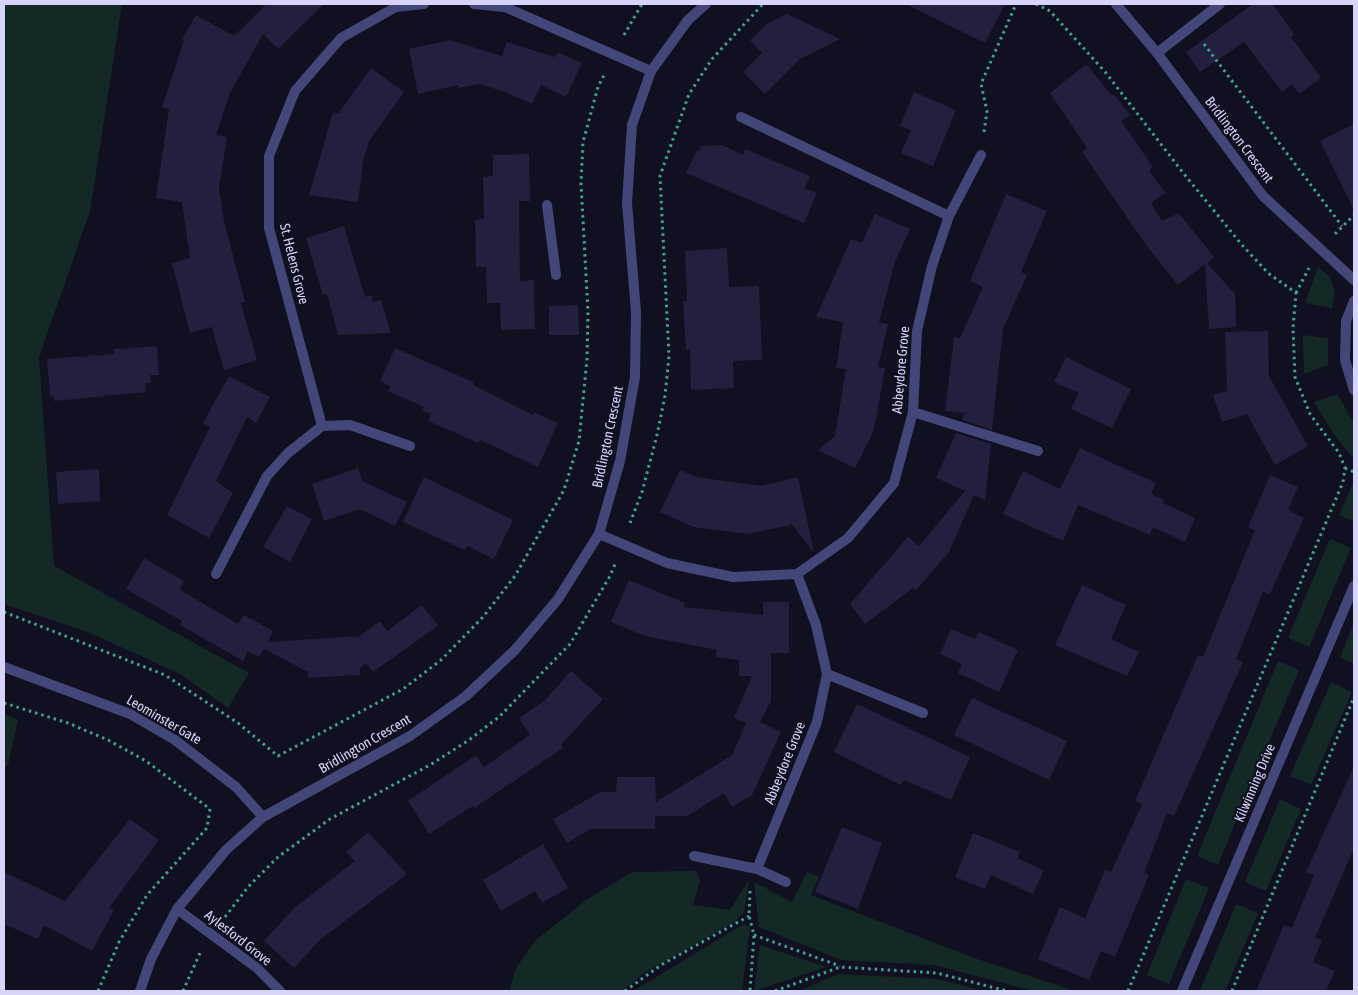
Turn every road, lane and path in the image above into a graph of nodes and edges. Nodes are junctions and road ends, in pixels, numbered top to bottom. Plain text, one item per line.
1 (424, 4) edge
2 (474, 4) edge
3 (642, 4) edge
4 (706, 4) edge
5 (763, 4) edge
6 (1016, 4) edge
7 (1036, 4) edge
8 (1116, 4) edge
9 (1220, 4) edge
10 (396, 5) edge
11 (622, 37) dead end
12 (1200, 40) dead end
13 (1157, 53) junction
14 (606, 70) dead end
15 (651, 71) junction
16 (741, 117) dead end
17 (981, 155) joint
18 (547, 205) dead end
19 (1354, 215) edge
20 (949, 216) junction
21 (1342, 226) junction
22 (1331, 238) dead end
23 (1312, 263) dead end
24 (556, 275) dead end
25 (1354, 280) edge
26 (1296, 293) junction
27 (1354, 301) edge
28 (1354, 390) edge
29 (913, 412) junction
30 (322, 426) junction
31 (410, 446) dead end
32 (1038, 451) dead end
33 (1345, 468) junction
34 (1354, 472) edge
35 (599, 534) junction
36 (622, 544) junction
37 (216, 574) dead end
38 (797, 574) junction
39 (1354, 586) edge
40 (4, 612) edge
41 (4, 667) edge
42 (828, 674) junction
43 (1354, 697) edge
44 (4, 703) edge
45 (923, 713) dead end
46 (263, 817) junction
47 (694, 856) dead end
48 (757, 869) junction
49 (786, 882) dead end
50 (177, 909) junction
51 (749, 916) junction
52 (211, 934) junction
53 (754, 935) junction
54 (840, 967) junction
55 (98, 991) edge
56 (140, 991) edge
57 (183, 991) edge
58 (280, 991) edge
59 (625, 991) edge
60 (750, 991) edge
61 (775, 991) edge
62 (1007, 991) edge
63 (1128, 991) edge
64 (1182, 991) edge
65 (1232, 991) edge

1 - 10 street, St. Helens Grove
2 - 15 street
3 - 11 path
4 - 15 street, Bridlington Crescent
5 - 36 path
6 - 17 path
7 - 26 path
8 - 13 street, Bridlington Crescent
9 - 13 street
10 - 30 street, St. Helens Grove
12 - 21 path
13 - 25 street, Bridlington Crescent
14 - 40 path
15 - 35 street, Bridlington Crescent
16 - 20 street
17 - 20 street, Abbeydore Grove
18 - 24 street
19 - 21 path
20 - 29 street, Abbeydore Grove
21 - 22 path
23 - 26 path
26 - 33 path
27 - 28 street
29 - 32 street
29 - 38 street, Abbeydore Grove
30 - 31 street
30 - 37 street
33 - 34 path
33 - 63 path
35 - 36 street
35 - 46 street, Bridlington Crescent
36 - 38 street
36 - 52 path
38 - 42 street, Abbeydore Grove
39 - 64 street, Kilwinning Drive
41 - 46 street, Leominster Gate
42 - 45 street
42 - 48 street, Abbeydore Grove
43 - 65 path
44 - 55 path
46 - 50 street, Bridlington Crescent
47 - 48 street
48 - 49 street
48 - 51 path
50 - 52 street, Aylesford Grove
50 - 56 street, Bridlington Crescent
51 - 53 path
51 - 59 path
52 - 57 path
52 - 58 street, Aylesford Grove
53 - 54 path
53 - 60 path
54 - 61 path
54 - 62 path

